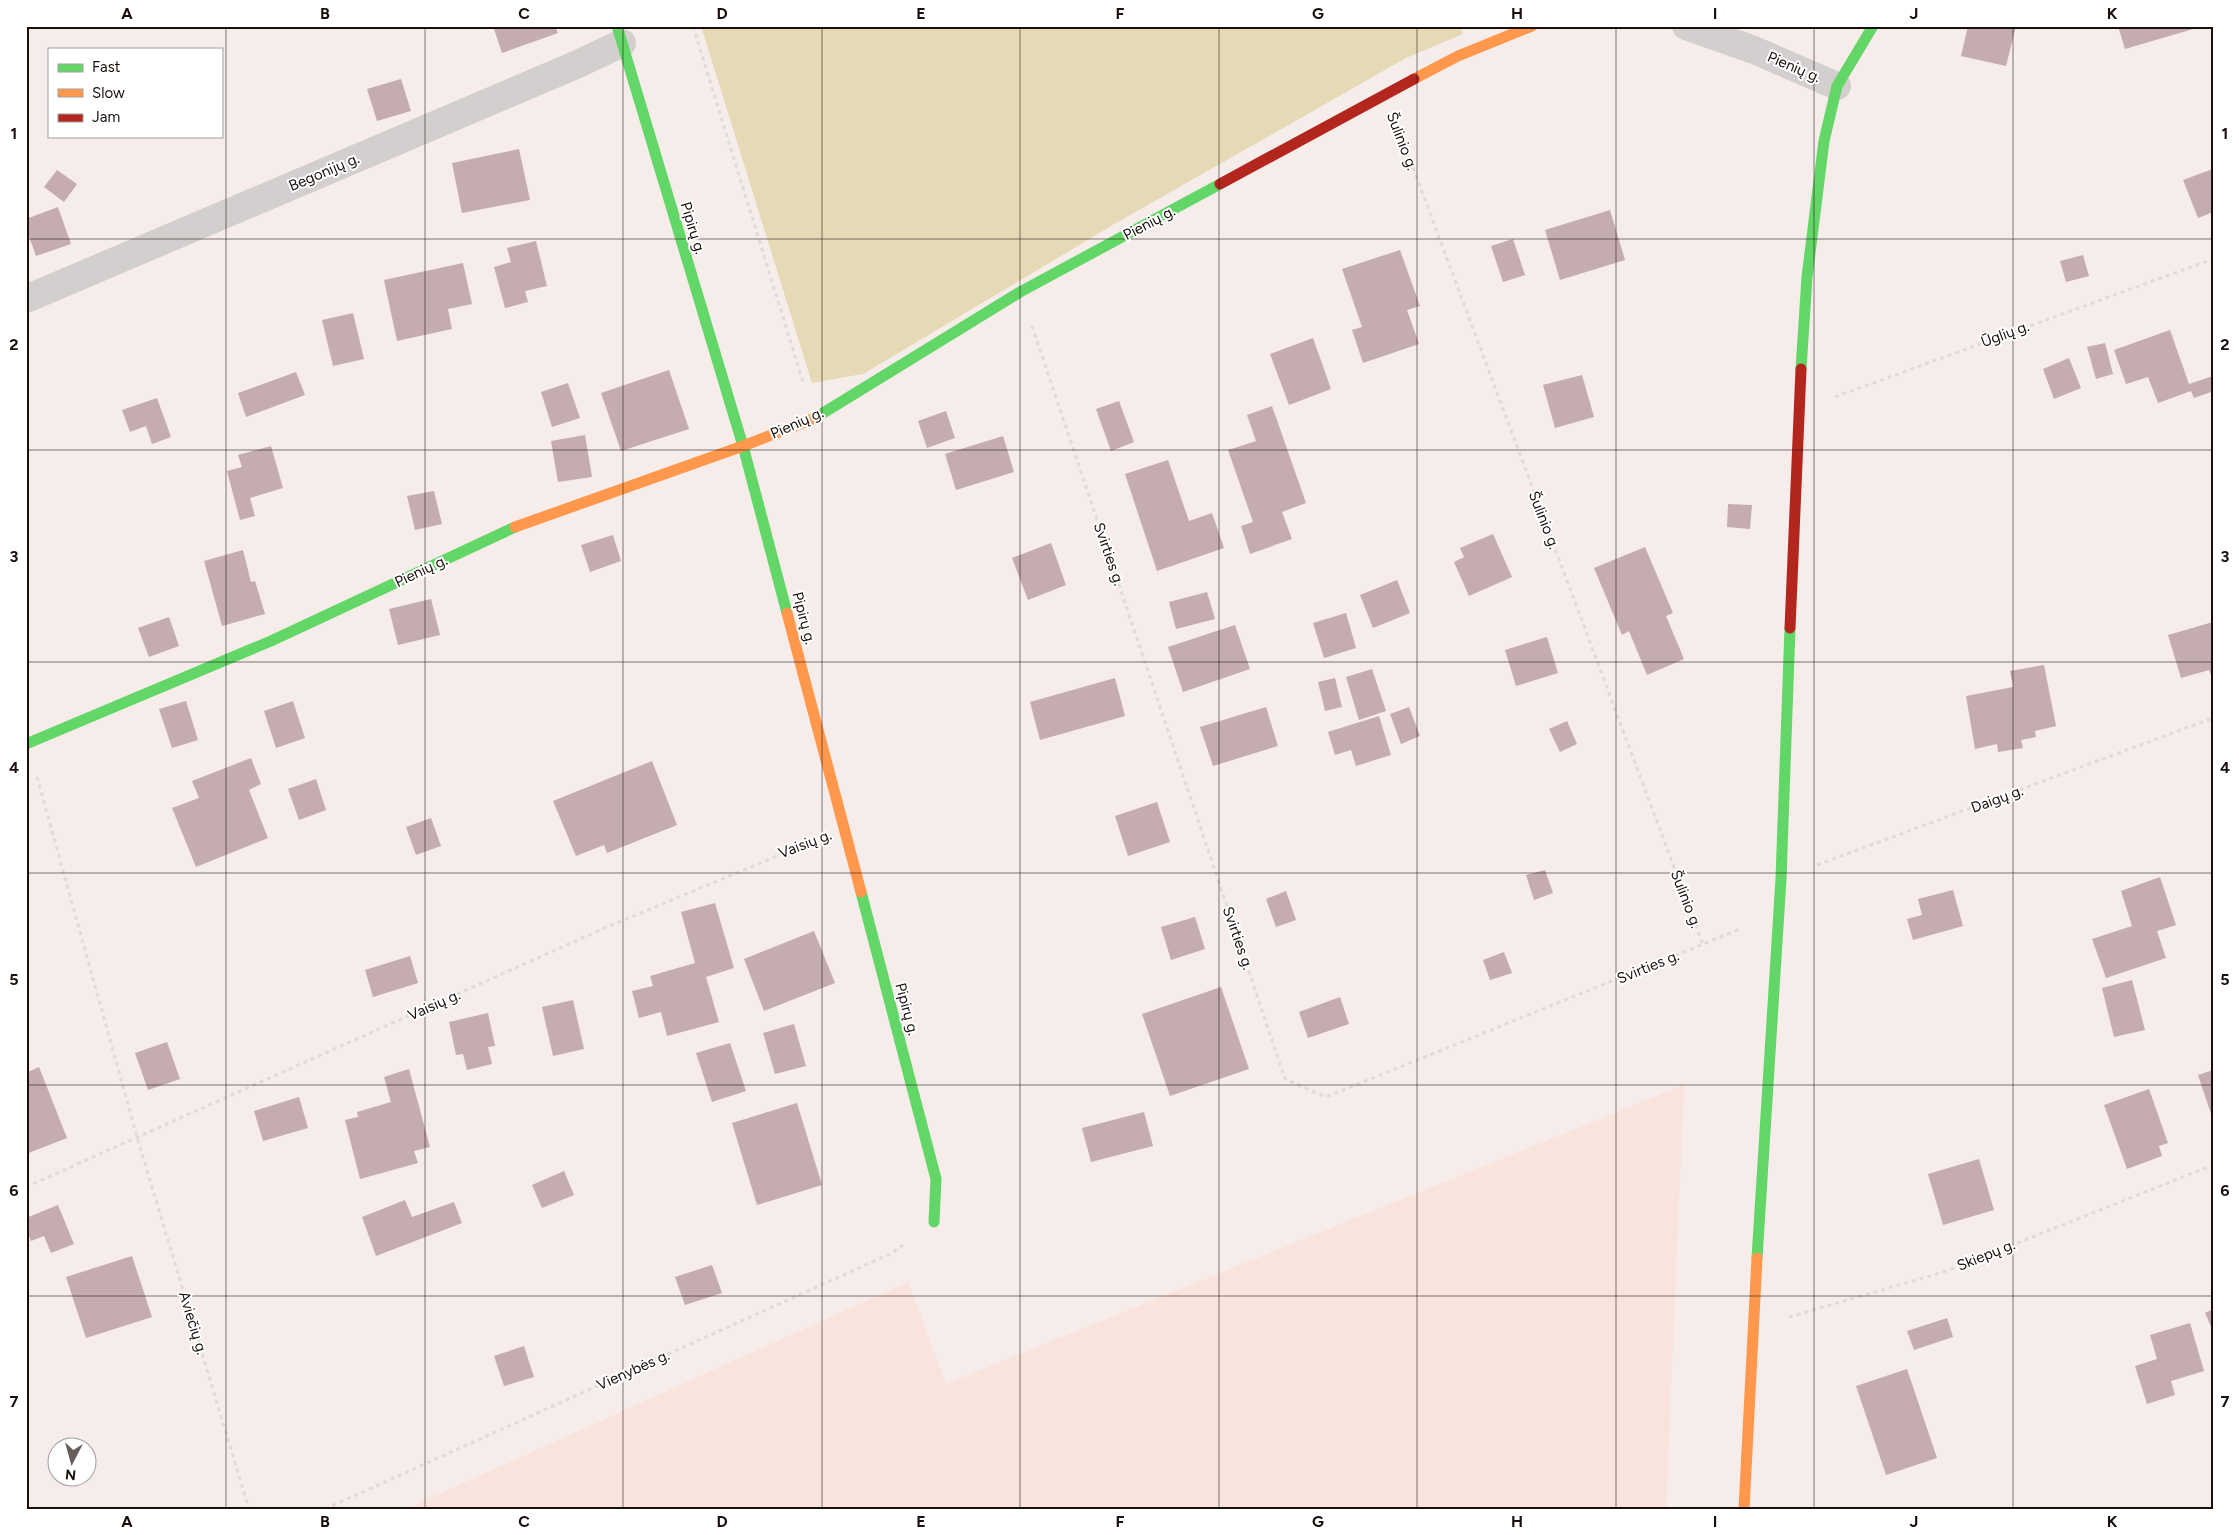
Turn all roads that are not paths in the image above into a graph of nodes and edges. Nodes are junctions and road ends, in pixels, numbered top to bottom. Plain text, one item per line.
1 (1532, 26) edge
2 (1686, 26) edge
3 (1873, 26) edge
4 (619, 34) edge
5 (1837, 86) junction
6 (26, 299) edge
7 (743, 446) junction
8 (27, 744) edge
9 (934, 1222) road end
10 (1744, 1509) edge

1 - 7 street, Pienių g.
2 - 5 street, Pienių g.
3 - 5 street, Pienių g.
4 - 6 street, Begonijų g.
4 - 7 street, Pipirų g.
5 - 10 street
7 - 8 street, Pienių g.
7 - 9 street, Pipirų g.

